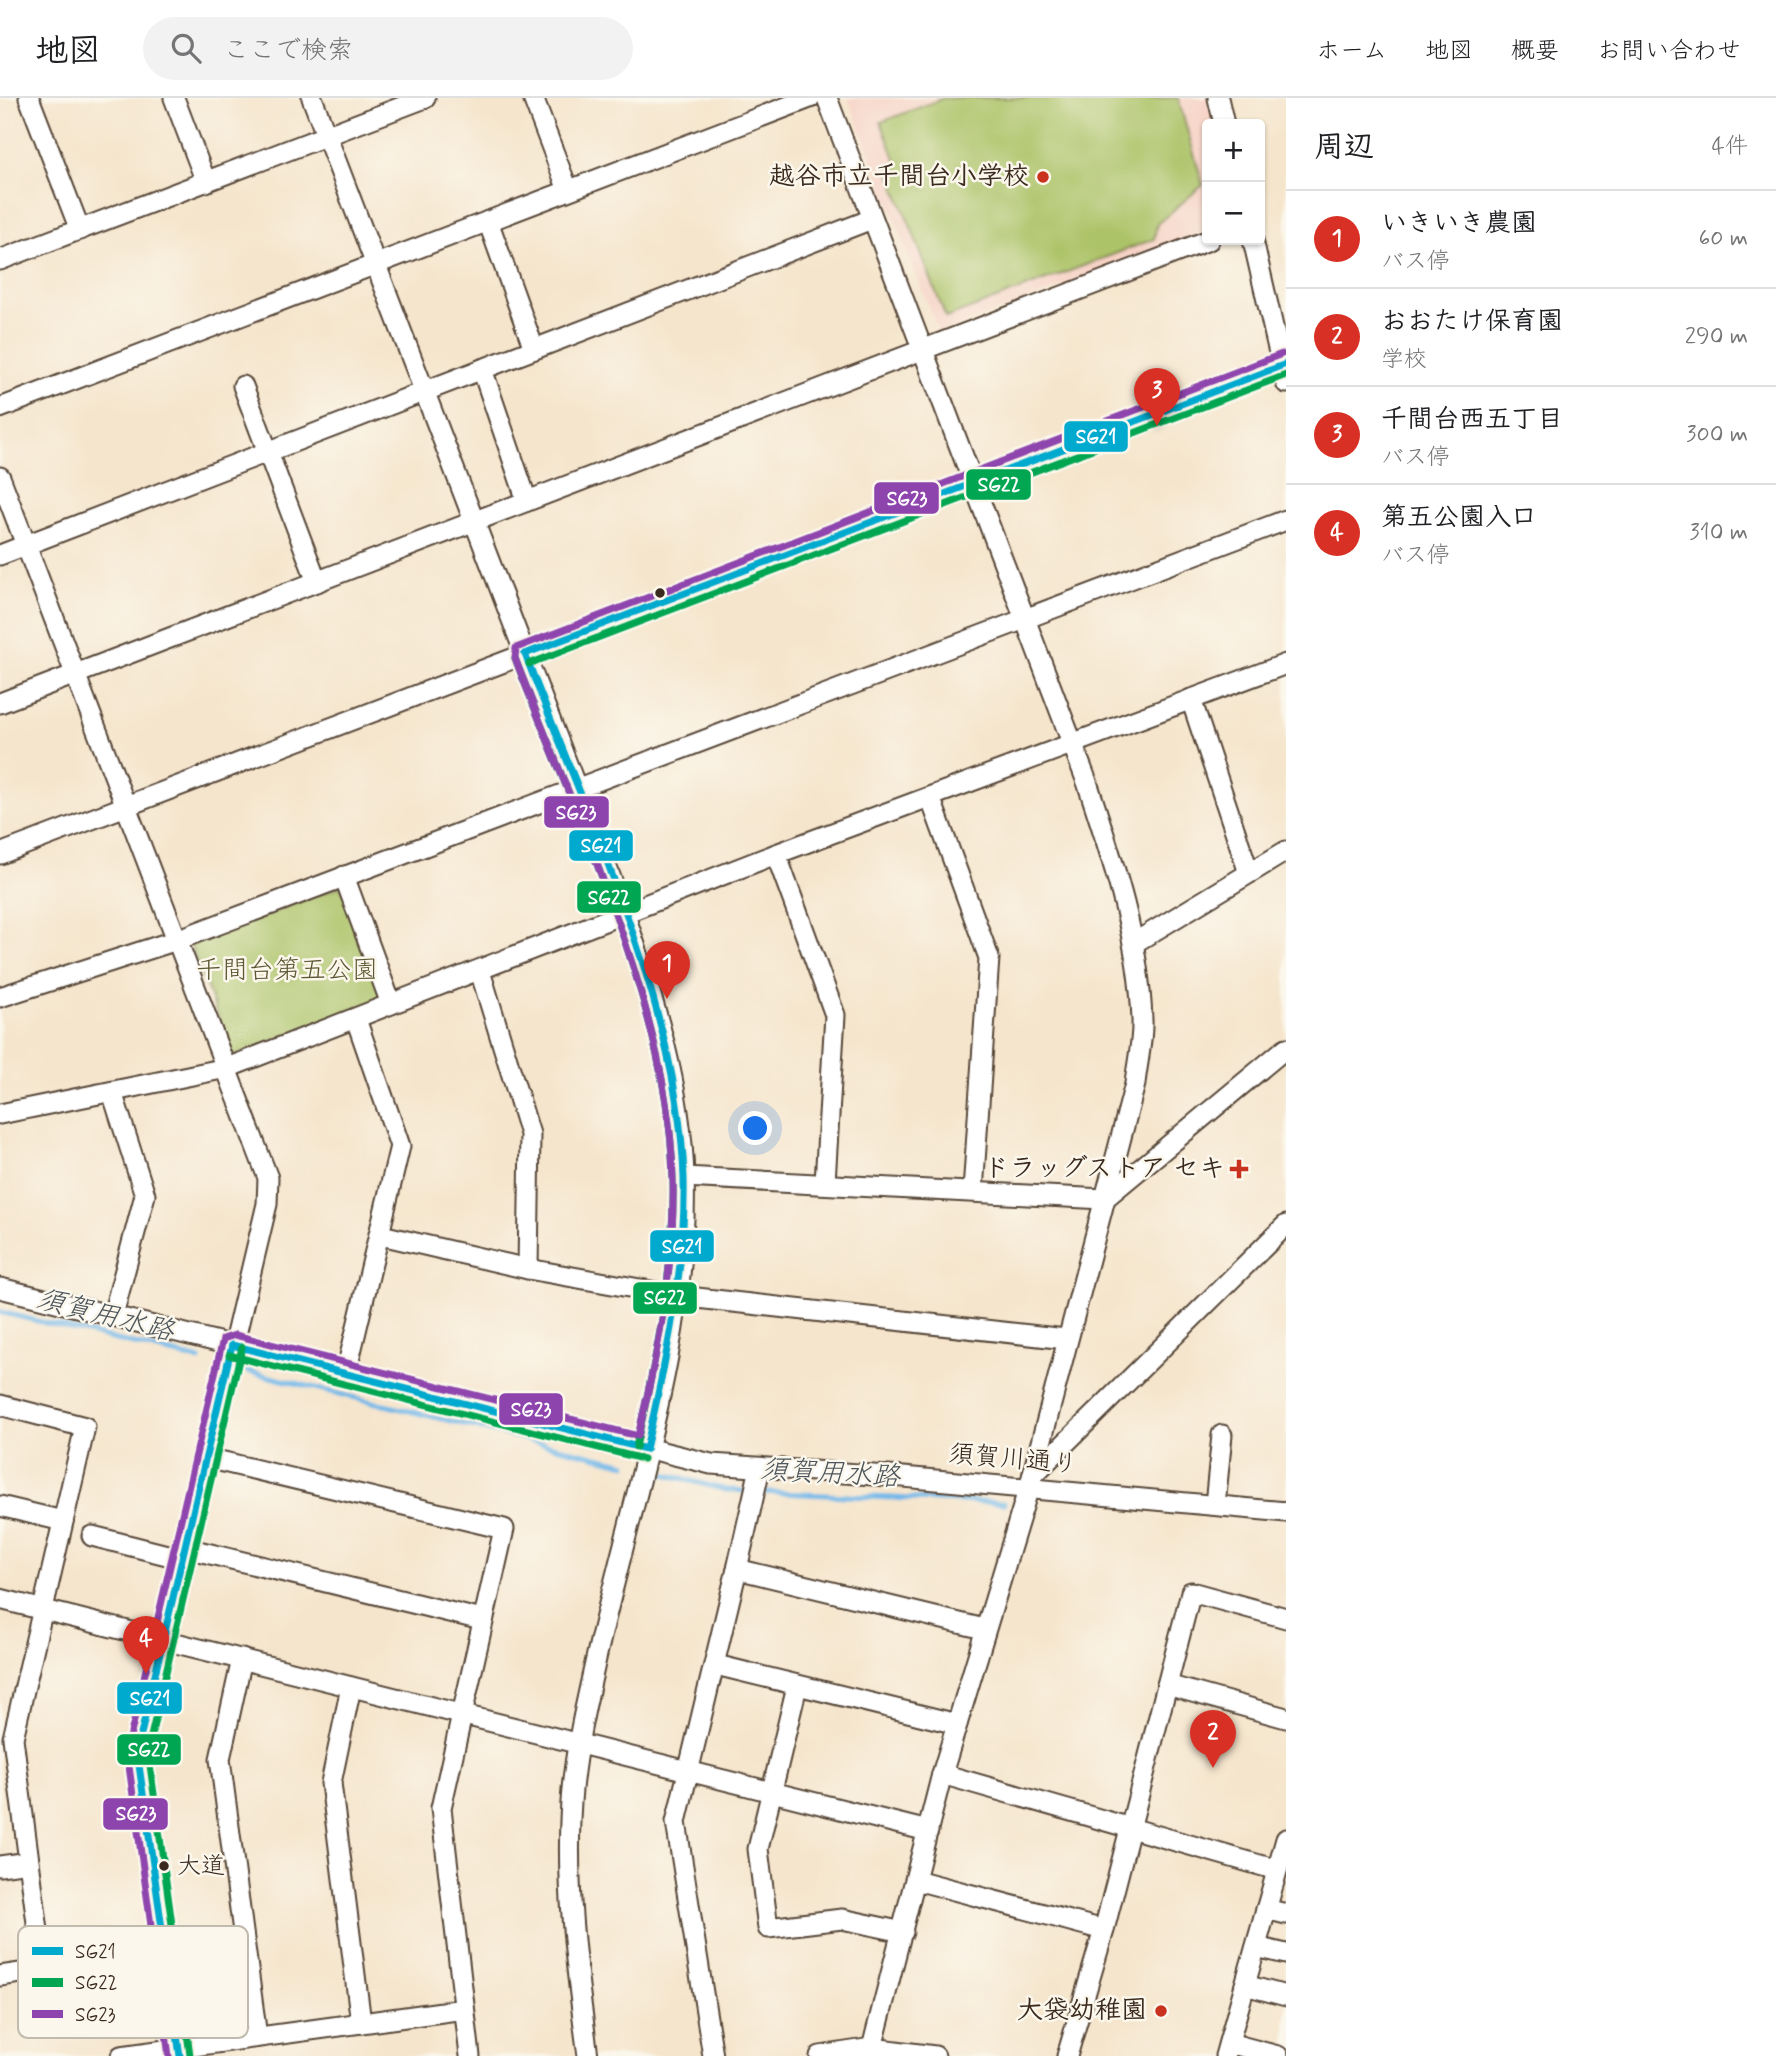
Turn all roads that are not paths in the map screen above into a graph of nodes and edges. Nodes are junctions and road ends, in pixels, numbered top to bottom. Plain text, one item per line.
1 (29, 98) edge
2 (174, 98) edge
3 (313, 98) edge
4 (424, 98) edge
5 (533, 98) edge
6 (810, 98) edge
7 (827, 98) edge
8 (1218, 98) edge
9 (1223, 119) edge
10 (327, 135) junction
11 (206, 182) junction
12 (568, 190) junction
13 (872, 219) junction
14 (488, 221) junction
15 (80, 230) junction
16 (1202, 243) edge
17 (1254, 245) edge
18 (0, 260) edge
19 (376, 264) junction
20 (534, 349) junction
21 (922, 350) junction
22 (482, 369) junction
23 (1285, 371) edge
24 (243, 386) dead end
25 (425, 391) junction
26 (0, 408) edge
27 (268, 452) junction
28 (0, 477) edge
29 (973, 481) junction
30 (527, 501) junction
31 (1286, 520) edge
32 (474, 521) junction
33 (26, 545) junction
34 (0, 555) edge
35 (317, 582) junction
36 (1026, 617) junction
37 (525, 654) junction
38 (1286, 664) edge
39 (76, 674) junction
40 (1191, 699) junction
41 (0, 703) edge
42 (1073, 743) junction
43 (576, 788) junction
44 (930, 797) junction
45 (127, 806) junction
46 (1286, 850) edge
47 (0, 854) edge
48 (776, 854) junction
49 (1249, 873) junction
50 (344, 876) junction
51 (625, 915) junction
52 (177, 940) junction
53 (1134, 943) junction
54 (480, 971) junction
55 (0, 997) edge
56 (391, 1004) junction
57 (356, 1019) junction
58 (1286, 1048) edge
59 (227, 1068) junction
60 (112, 1092) junction
61 (0, 1114) edge
62 (684, 1177) junction
63 (825, 1182) junction
64 (973, 1192) junction
65 (1104, 1199) junction
66 (1286, 1224) edge
67 (381, 1235) junction
68 (528, 1269) junction
69 (0, 1288) edge
70 (679, 1296) junction
71 (113, 1315) junction
72 (1066, 1339) junction
73 (232, 1345) junction
74 (346, 1373) junction
75 (0, 1405) edge
76 (1222, 1435) dead end
77 (646, 1449) junction
78 (207, 1458) junction
79 (760, 1468) junction
80 (1030, 1482) junction
81 (0, 1506) edge
82 (1215, 1506) junction
83 (1286, 1512) edge
84 (63, 1521) junction
85 (92, 1536) dead end
86 (184, 1553) junction
87 (737, 1569) junction
88 (0, 1600) edge
89 (43, 1610) junction
90 (1286, 1618) edge
91 (482, 1620) junction
92 (984, 1629) junction
93 (164, 1640) junction
94 (242, 1659) junction
95 (716, 1665) junction
96 (1167, 1685) junction
97 (351, 1686) junction
98 (797, 1686) junction
99 (461, 1714) junction
100 (1286, 1718) edge
101 (957, 1724) junction
102 (6, 1737) edge
103 (578, 1743) junction
104 (689, 1769) junction
105 (942, 1774) junction
106 (772, 1790) junction
107 (1130, 1828) junction
108 (928, 1831) junction
109 (1286, 1840) edge
110 (29, 1862) junction
111 (0, 1866) edge
112 (1277, 1870) junction
113 (916, 1880) junction
114 (1266, 1909) junction
115 (1286, 1914) edge
116 (37, 1926) edge
117 (161, 1926) edge
118 (242, 1926) edge
119 (1104, 1930) junction
120 (903, 1933) junction
121 (1256, 1947) junction
122 (1286, 1954) edge
123 (248, 1969) edge
124 (18, 1973) edge
125 (0, 1976) edge
126 (1245, 1985) junction
127 (1286, 1996) edge
128 (464, 2009) junction
129 (361, 2023) junction
130 (257, 2037) junction
131 (872, 2048) junction
132 (1227, 2050) edge
133 (179, 2052) edge
134 (121, 2056) edge
135 (470, 2056) edge
136 (588, 2056) edge
137 (713, 2056) edge
138 (820, 2056) edge
139 (935, 2056) edge
140 (1067, 2056) edge
141 (1278, 2056) edge

1 - 15 street
2 - 11 street
3 - 10 street
4 - 10 street
5 - 12 street
6 - 12 street
7 - 13 street
8 - 9 street
10 - 11 street
10 - 19 street
11 - 15 street
12 - 14 street
13 - 20 street
13 - 21 street
14 - 19 street
14 - 20 street
15 - 18 street
16 - 21 street
17 - 23 street
19 - 25 street
19 - 26 street
20 - 22 street
21 - 29 street
21 - 30 street
22 - 25 street
22 - 30 street
23 - 29 street
24 - 27 street
25 - 27 street
25 - 32 street
27 - 33 street
27 - 35 street
28 - 33 street
29 - 36 street
29 - 37 street
30 - 32 street
31 - 36 street
32 - 35 street
32 - 37 street
33 - 34 street
33 - 39 street
35 - 39 street
36 - 42 street
36 - 43 street
37 - 43 street
37 - 45 street
38 - 40 street
39 - 41 street
39 - 45 street
40 - 42 street
40 - 49 street
42 - 44 street
42 - 53 street
43 - 50 street
43 - 51 street
44 - 48 street
44 - 64 street
45 - 47 street
45 - 52 street
46 - 49 street
48 - 51 street
48 - 63 street
49 - 53 street
50 - 52 street
50 - 56 street
51 - 54 street
51 - 62 street
52 - 55 street
52 - 59 street
53 - 65 street
54 - 56 street
54 - 68 street
56 - 57 street
57 - 59 street
57 - 67 street
58 - 65 street
59 - 60 street
59 - 73 street
60 - 61 street
60 - 71 street
62 - 63 street
62 - 70 street
63 - 64 street
64 - 65 street
65 - 72 street
66 - 80 street
67 - 68 street
67 - 74 street
68 - 70 street
69 - 71 street, 須賀川通り
70 - 72 street
70 - 77 street
71 - 73 street, 須賀川通り
72 - 80 street
73 - 74 street, 須賀川通り
73 - 78 street
74 - 77 street, 須賀川通り
75 - 84 street
76 - 82 street
77 - 79 street, 須賀川通り
77 - 103 street
78 - 86 street
78 - 91 street
79 - 80 street, 須賀川通り
79 - 87 street
80 - 82 street, 須賀川通り
80 - 92 street
81 - 84 street
82 - 83 street, 須賀川通り
84 - 89 street
85 - 86 street
86 - 91 street
86 - 93 street
87 - 92 street
87 - 95 street
88 - 89 street
89 - 93 street
89 - 102 street
90 - 96 street
91 - 99 street
92 - 101 street
93 - 94 street
93 - 117 street
94 - 97 street
94 - 118 street
95 - 98 street
95 - 104 street
96 - 100 street
96 - 107 street
97 - 99 street
97 - 129 street
98 - 101 street
98 - 106 street
99 - 103 street
99 - 128 street
101 - 105 street
102 - 110 street
103 - 104 street
103 - 136 street
104 - 106 street
104 - 137 street
105 - 107 street
105 - 108 street
106 - 108 street
106 - 120 street
107 - 112 street
107 - 119 street
108 - 113 street
109 - 112 street
110 - 111 street
110 - 116 street
112 - 114 street
113 - 119 street
113 - 120 street
114 - 115 street
114 - 121 street
119 - 140 street
120 - 131 street
121 - 122 street
121 - 126 street
123 - 130 street
124 - 125 street
126 - 127 street
126 - 132 street
128 - 129 street
128 - 135 street
129 - 130 street
130 - 133 street
131 - 138 street
131 - 139 street
132 - 141 street
133 - 134 street

